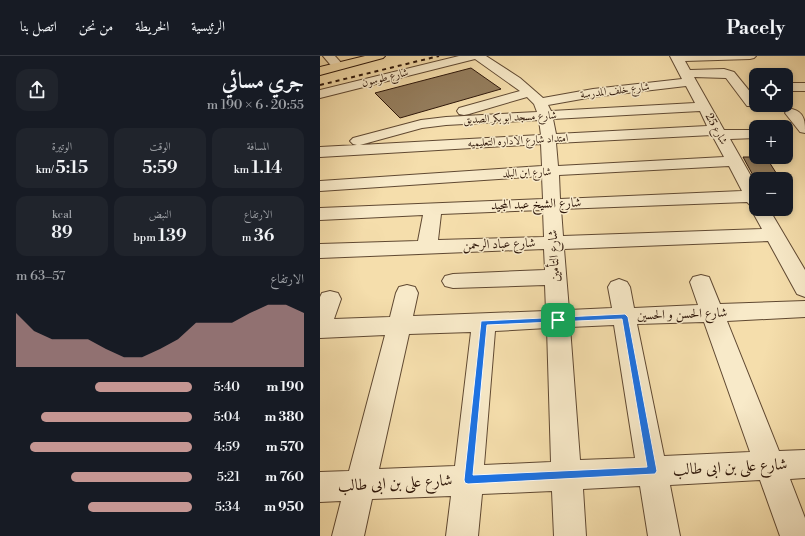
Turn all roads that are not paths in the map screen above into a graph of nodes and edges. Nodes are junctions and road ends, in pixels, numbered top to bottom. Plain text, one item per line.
1 (329, 56) edge
2 (379, 56) edge
3 (473, 56) edge
4 (478, 56) edge
5 (676, 57) edge
6 (752, 59) edge
7 (338, 66) junction
8 (320, 70) edge
9 (688, 78) junction
10 (793, 87) edge
11 (805, 87) edge
12 (741, 88) junction
13 (749, 88) edge
14 (603, 92) junction
15 (320, 94) edge
16 (749, 98) edge
17 (538, 103) junction
18 (704, 107) junction
19 (611, 112) junction
20 (792, 113) dead end
21 (421, 124) junction
22 (801, 132) edge
23 (718, 133) junction
24 (749, 134) edge
25 (547, 139) junction
26 (320, 151) edge
27 (734, 161) junction
28 (550, 172) junction
29 (320, 186) edge
30 (749, 189) edge
31 (749, 202) edge
32 (551, 204) junction
33 (433, 208) junction
34 (320, 214) edge
35 (764, 216) edge
36 (775, 235) junction
37 (553, 243) junction
38 (427, 247) junction
39 (320, 251) edge
40 (555, 277) junction
41 (452, 281) dead end
42 (701, 282) dead end
43 (619, 287) dead end
44 (805, 289) edge
45 (407, 293) dead end
46 (330, 299) dead end
47 (805, 310) edge
48 (712, 313) junction
49 (625, 317) junction
50 (558, 320) junction
51 (484, 322) junction
52 (399, 326) junction
53 (320, 328) edge
54 (805, 464) edge
55 (769, 465) junction
56 (652, 471) junction
57 (566, 475) junction
58 (468, 480) junction
59 (360, 485) junction
60 (320, 487) edge
61 (348, 536) edge
62 (462, 536) edge
63 (570, 536) edge
64 (664, 536) edge
65 (796, 536) edge

1 - 7 street
2 - 7 main road
3 - 15 street, شارع طوسون
4 - 17 street
5 - 6 street
5 - 9 street, شارع 25
7 - 8 main road
9 - 12 street, شارع خلف المدرسة
9 - 14 street, شارع خلف المدرسة
9 - 18 street, شارع 25
10 - 11 street
12 - 13 street
12 - 16 street, شارع خلف المدرسة
14 - 17 street, شارع خلف المدرسة
14 - 19 street
17 - 19 street, شارع مسجد ابو بكر الصديق
17 - 21 street
17 - 21 street, شارع مسجد ابو بكر الصديق
17 - 25 street, شارع التأمين
18 - 19 street, شارع مسجد ابو بكر الصديق
18 - 23 street, شارع 25
20 - 22 street
21 - 26 street, شارع مسجد ابو بكر الصديق
23 - 24 street, امتداد شارع الاداره التعليميه
23 - 25 street, امتداد شارع الاداره التعليميه
23 - 27 street, شارع 25
25 - 26 street, امتداد شارع الاداره التعليميه
25 - 28 street, شارع التأمين
27 - 28 street, شارع ابن البلد
27 - 30 street, شارع 25
28 - 29 street, شارع ابن البلد
28 - 32 street, شارع التأمين
31 - 32 street, شارع الشيخ عبد المجيد
32 - 33 street, شارع الشيخ عبد المجيد
32 - 37 street, شارع التأمين
33 - 34 street, شارع الشيخ عبد المجيد
33 - 38 street
35 - 36 street, شارع 25
36 - 37 street, شارع عباد الرحمن
36 - 44 street, شارع 25
37 - 38 street, شارع عباد الرحمن
37 - 40 street, شارع التأمين
38 - 39 street, شارع عباد الرحمن
40 - 41 street
40 - 50 street, شارع التأمين
42 - 48 street
43 - 49 street
45 - 52 street
46 - 53 street
47 - 48 street, شارع الحسن و الحسين
48 - 49 street, شارع الحسن و الحسين
48 - 55 street
49 - 50 street, شارع الحسن و الحسين
49 - 56 street
50 - 51 street, شارع الحسن و الحسين
50 - 57 street, شارع التأمين
51 - 52 street, شارع الحسن و الحسين
51 - 58 street
52 - 53 street, شارع الحسن و الحسين
52 - 59 street
54 - 55 street, شارع على بن ابى طالب
55 - 56 street, شارع على بن ابى طالب
55 - 65 street
56 - 57 street, شارع على بن ابى طالب
56 - 64 street
57 - 58 street, شارع على بن ابى طالب
57 - 63 street, شارع التأمين
58 - 59 street, شارع على بن ابى طالب
58 - 62 street
59 - 60 street, شارع على بن ابى طالب
59 - 61 street

